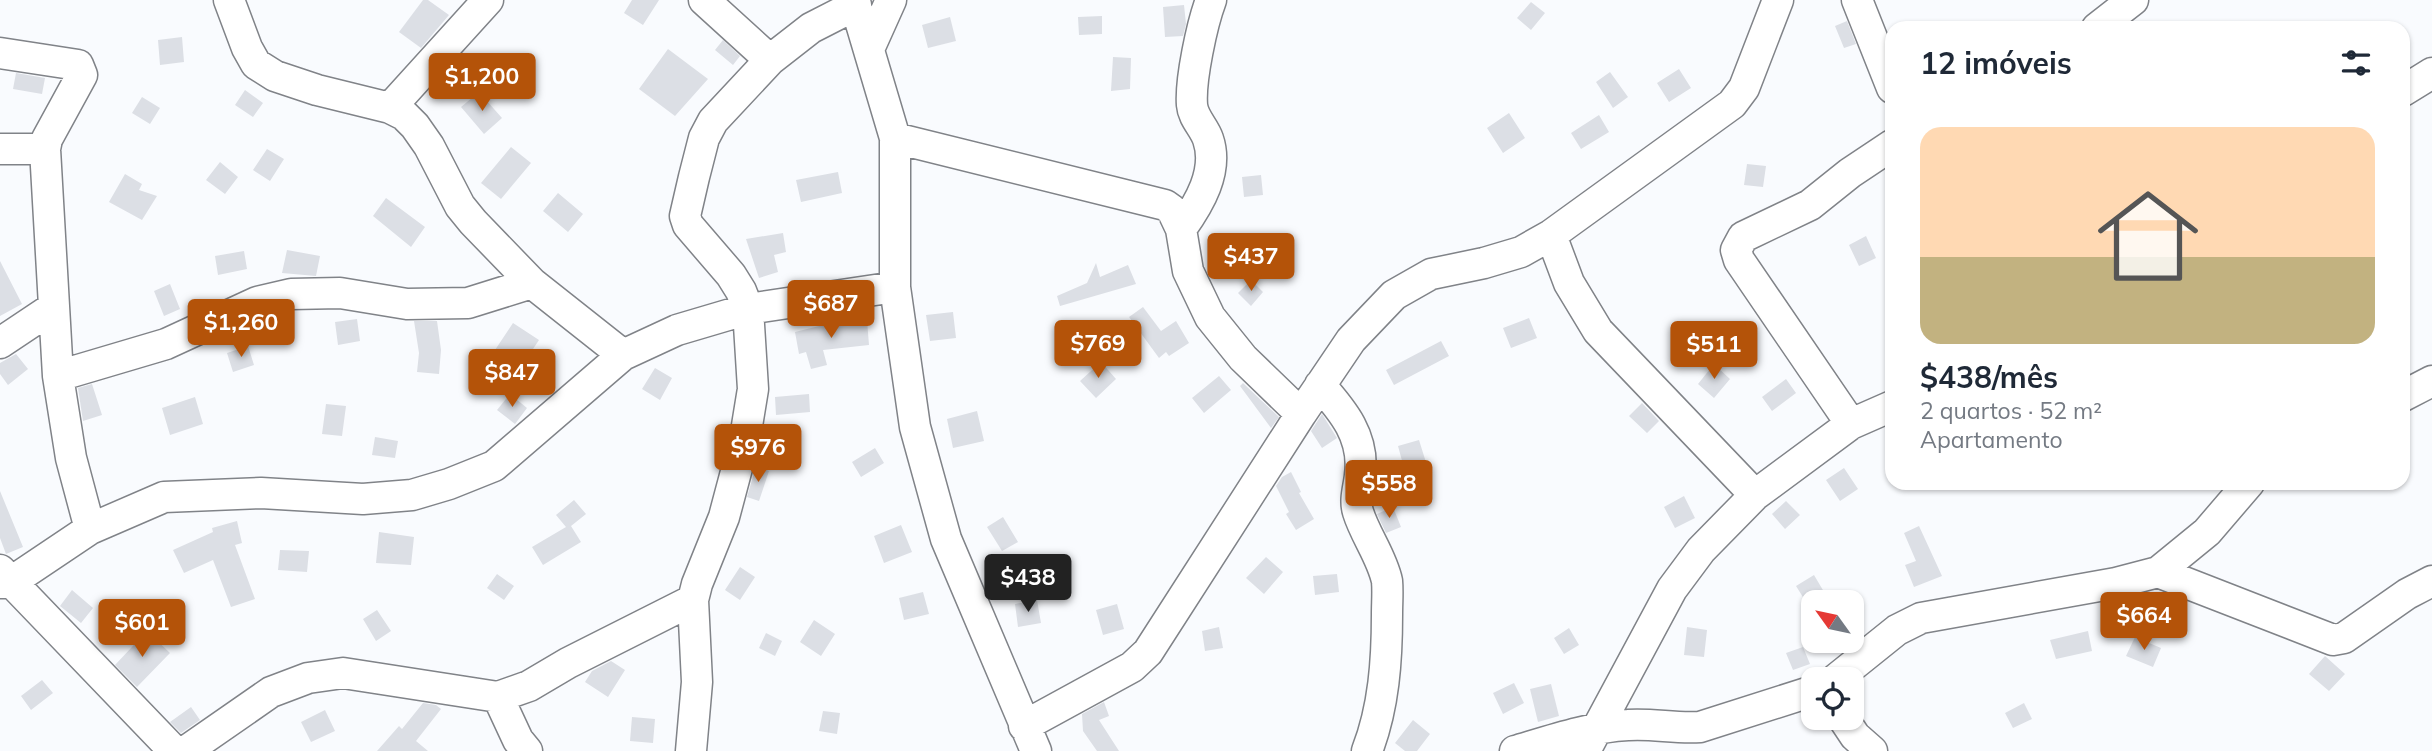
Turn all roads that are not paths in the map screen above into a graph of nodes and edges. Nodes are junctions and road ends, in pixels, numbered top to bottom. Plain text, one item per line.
1 (229, 0) edge
2 (488, 0) edge
3 (704, 0) edge
4 (891, 0) edge
5 (1211, 0) edge
6 (1778, 0) edge
7 (1857, 0) edge
8 (2133, 0) edge
9 (855, 2) edge
10 (2106, 21) edge
11 (869, 49) junction
12 (0, 53) edge
13 (770, 60) junction
14 (1885, 70) edge
15 (2432, 73) edge
16 (2410, 87) edge
17 (390, 108) junction
18 (895, 138) junction
19 (0, 149) edge
20 (45, 149) junction
21 (1885, 150) edge
22 (1181, 229) junction
23 (1551, 235) junction
24 (532, 283) junction
25 (895, 288) junction
26 (54, 307) junction
27 (748, 309) junction
28 (0, 343) edge
29 (623, 355) junction
30 (58, 376) junction
31 (2432, 382) edge
32 (1320, 385) junction
33 (2410, 393) edge
34 (1885, 409) edge
35 (1301, 414) junction
36 (1851, 424) junction
37 (2243, 490) edge
38 (1755, 495) junction
39 (90, 529) junction
40 (2158, 572) junction
41 (4, 578) edge
42 (2432, 581) edge
43 (693, 600) junction
44 (1851, 667) edge
45 (1801, 695) edge
46 (498, 697) junction
47 (1851, 730) edge
48 (1030, 738) edge
49 (1592, 739) edge
50 (170, 748) edge
51 (527, 751) edge
52 (691, 751) edge
53 (1367, 751) edge
54 (1516, 751) edge
55 (1872, 751) edge

1 - 17 street
2 - 17 street
3 - 13 street
4 - 11 street
5 - 22 street
6 - 23 street
7 - 14 street
8 - 10 street
9 - 11 street
9 - 13 street
11 - 18 street
12 - 20 street
13 - 27 street
15 - 16 street
17 - 24 street
18 - 22 street
18 - 25 street
19 - 20 street
20 - 26 street
21 - 36 street
22 - 35 street
23 - 32 street
23 - 38 street
24 - 29 street
24 - 30 street
25 - 27 street
25 - 48 street
26 - 28 street
26 - 30 street
27 - 29 street
27 - 43 street
29 - 39 street
30 - 39 street
31 - 33 street
32 - 35 street
32 - 53 street
34 - 36 street
35 - 48 street
36 - 38 street
37 - 40 street
38 - 49 street
39 - 41 street
40 - 42 street
40 - 44 street
41 - 50 street
43 - 46 street
43 - 52 street
45 - 49 street
46 - 50 street
46 - 51 street
47 - 55 street
49 - 54 street

